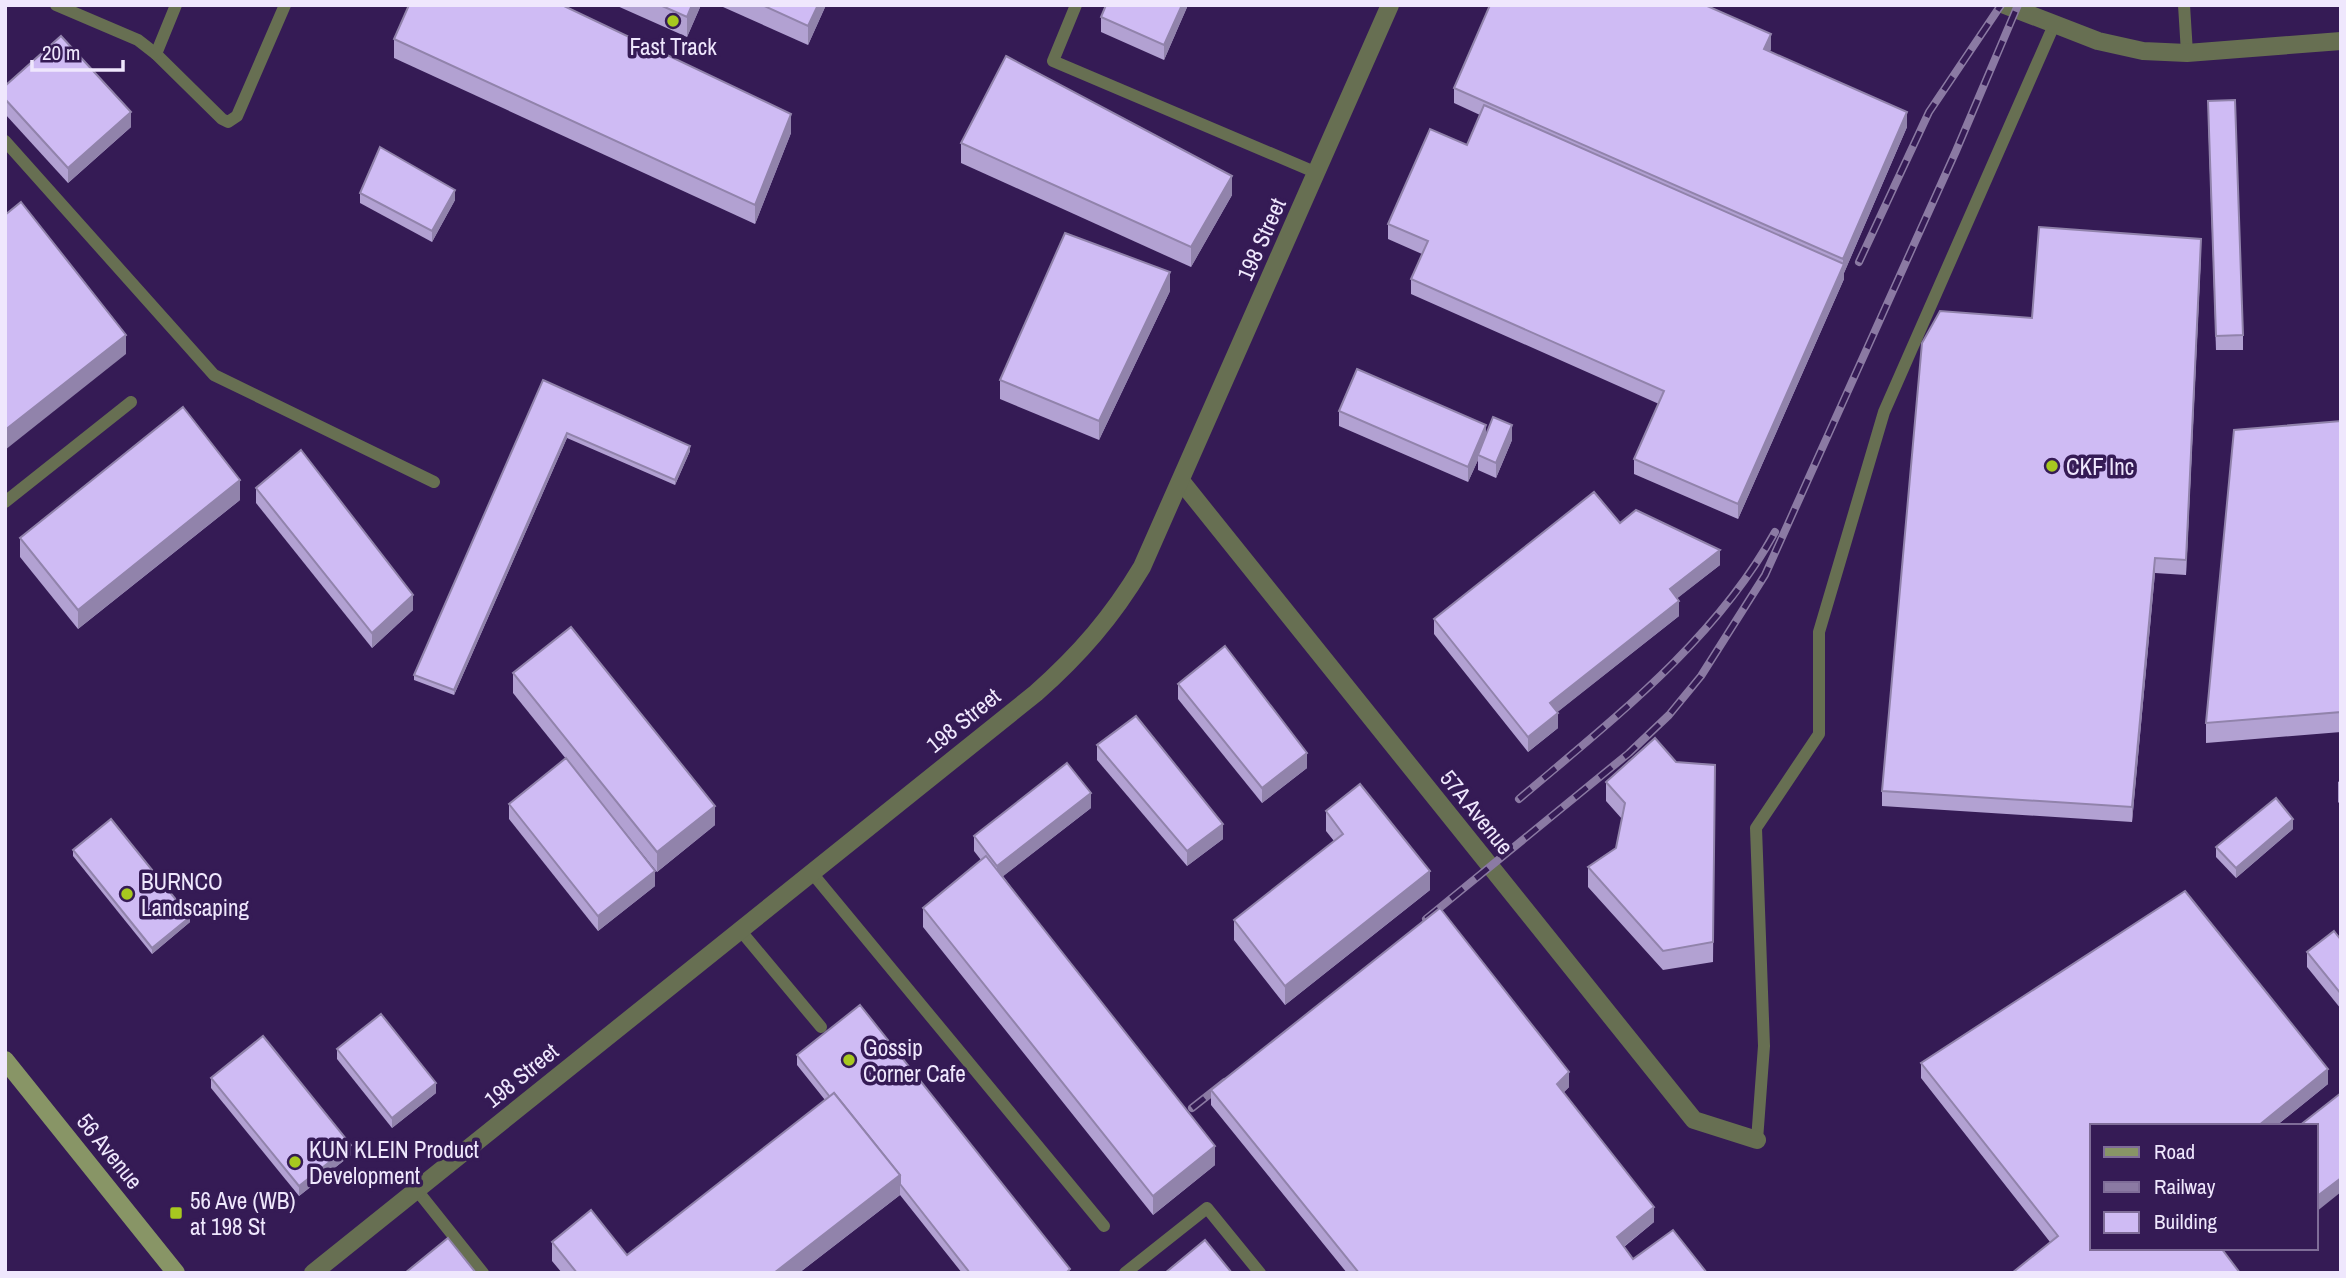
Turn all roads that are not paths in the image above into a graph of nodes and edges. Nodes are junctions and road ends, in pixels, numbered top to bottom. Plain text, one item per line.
1 (176, 5) edge
2 (285, 5) edge
3 (1076, 5) edge
4 (1390, 5) edge
5 (2005, 5) edge
6 (2184, 5) edge
7 (65, 7) edge
8 (2054, 25) junction
9 (2341, 41) edge
10 (2187, 53) junction
11 (156, 54) junction
12 (5, 141) edge
13 (1317, 173) junction
14 (131, 402) dead end
15 (1181, 481) junction
16 (434, 482) dead end
17 (5, 502) edge
18 (812, 873) junction
19 (740, 930) junction
20 (821, 1027) dead end
21 (6, 1062) edge
22 (1757, 1140) joint
23 (416, 1189) junction
24 (1104, 1226) dead end
25 (176, 1273) edge
26 (313, 1273) edge
27 (483, 1273) edge
28 (1125, 1273) edge
29 (1260, 1273) edge

1 - 11 lane
2 - 11 lane
3 - 13 lane
4 - 13 street, 198 Street
5 - 8 street
6 - 10 lane
7 - 11 lane
8 - 10 street
8 - 22 lane
9 - 10 street
12 - 16 lane
13 - 15 street, 198 Street
14 - 17 lane
15 - 18 street, 198 Street
15 - 22 street, 57A Avenue
18 - 19 street, 198 Street
18 - 24 lane
19 - 20 lane
19 - 23 street, 198 Street
21 - 25 main road, 56 Avenue
23 - 26 street, 198 Street
23 - 27 lane
28 - 29 lane

